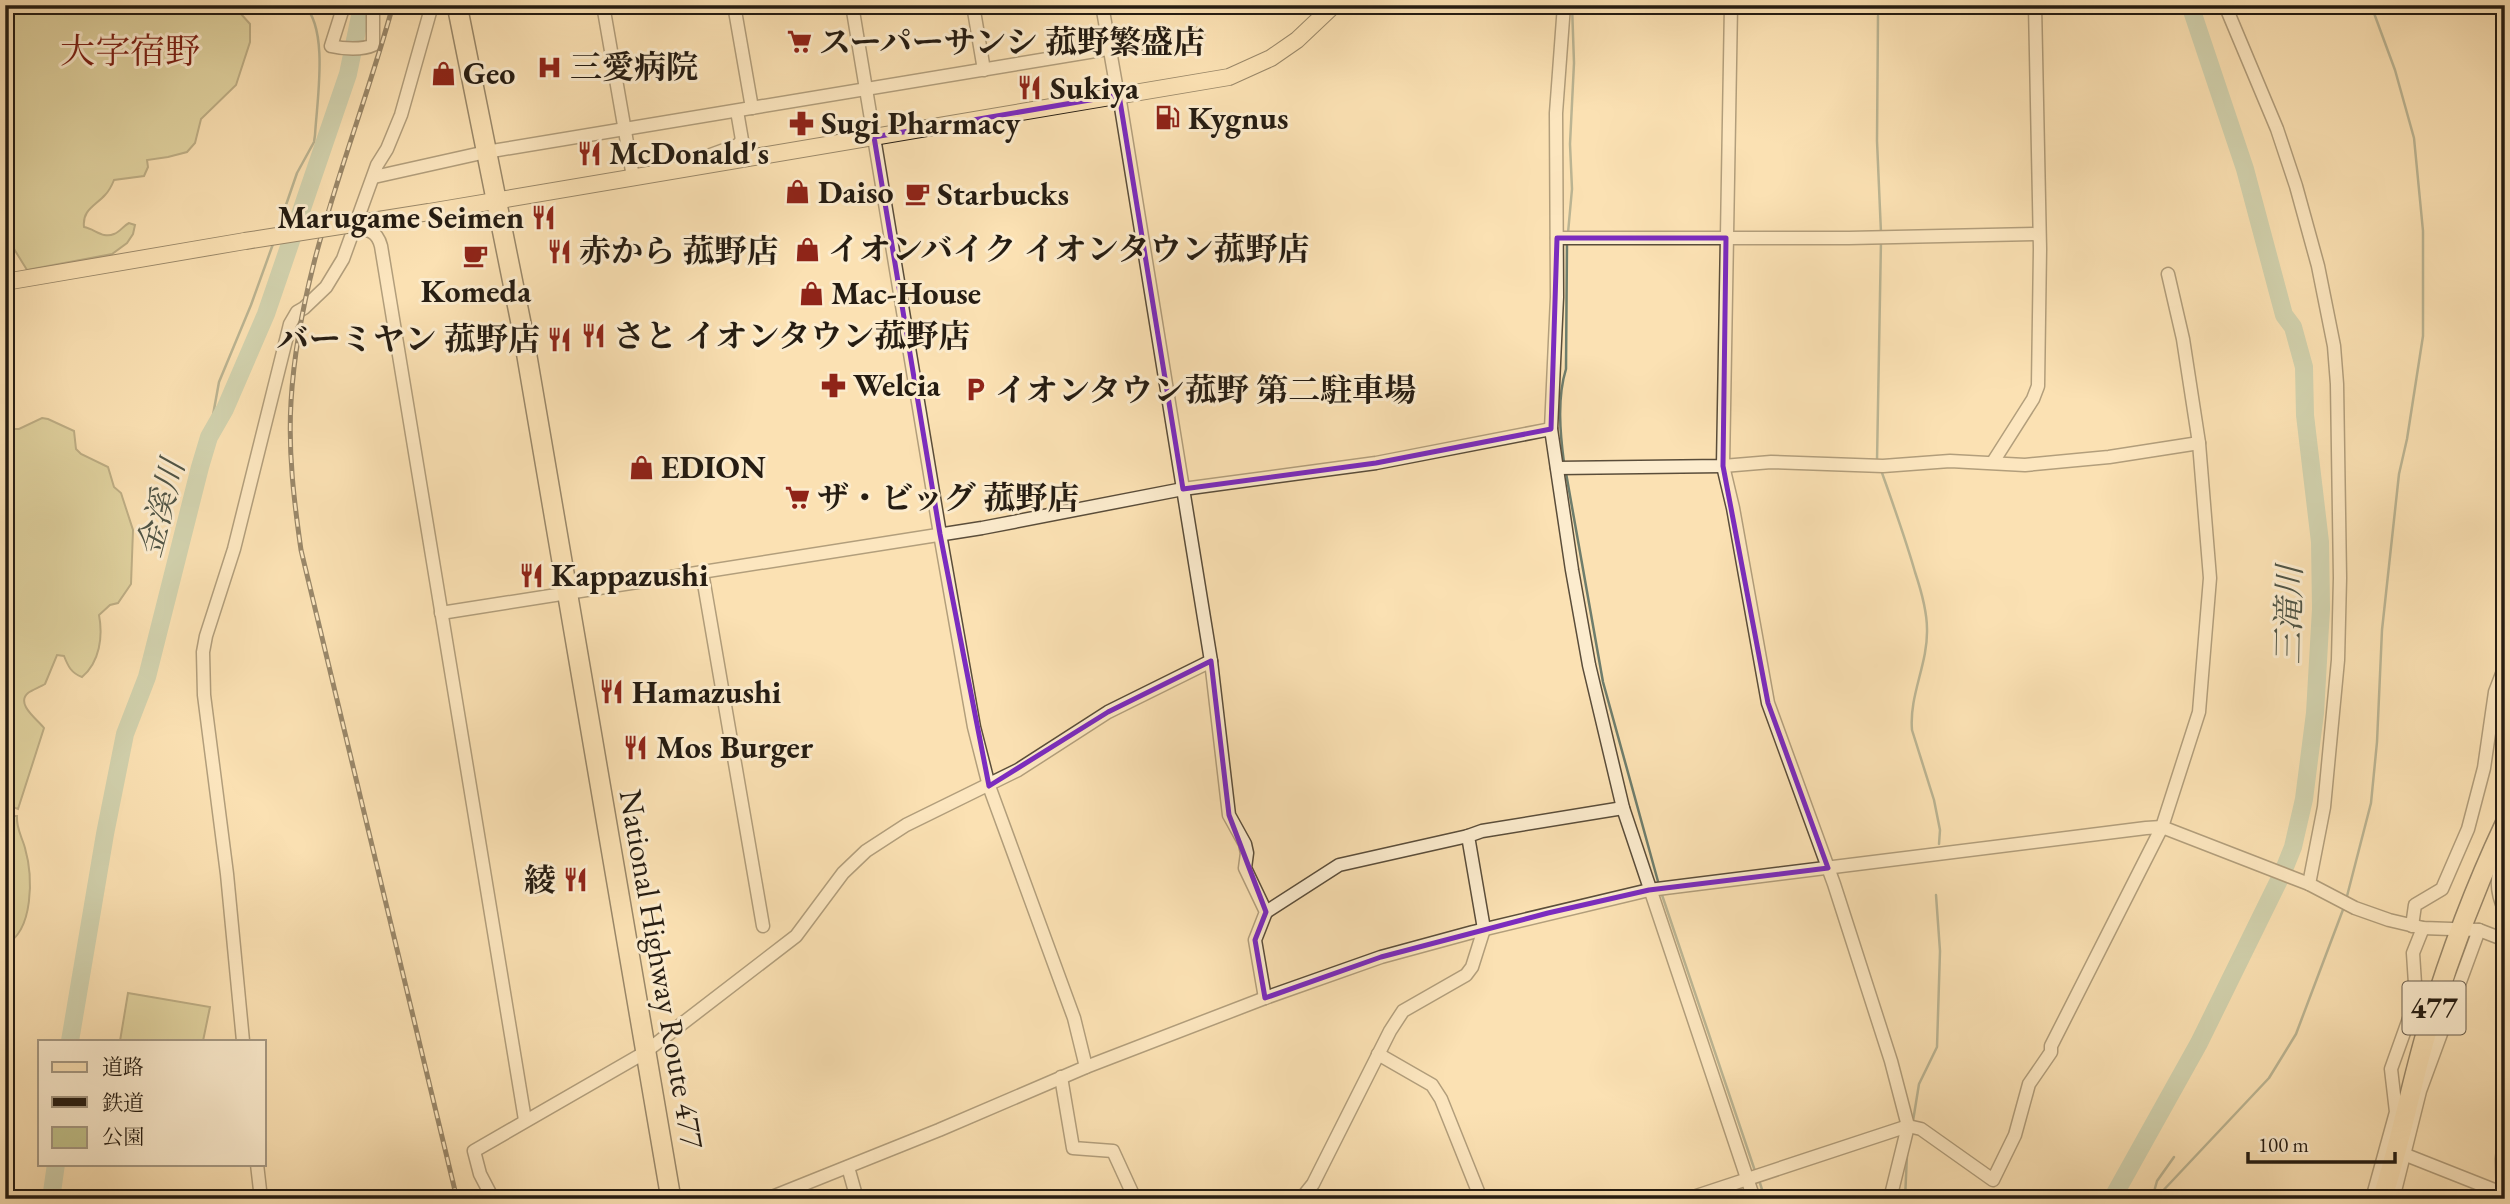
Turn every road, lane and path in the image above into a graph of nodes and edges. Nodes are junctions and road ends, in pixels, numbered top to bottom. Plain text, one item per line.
1 (344, 5) edge
2 (373, 5) edge
3 (432, 5) edge
4 (457, 5) edge
5 (603, 5) edge
6 (734, 5) edge
7 (852, 5) edge
8 (973, 5) edge
9 (1102, 5) edge
10 (1334, 5) edge
11 (1564, 5) edge
12 (1731, 5) edge
13 (2035, 5) edge
14 (2228, 6) edge
15 (1198, 34) dead end
16 (1110, 50) junction
17 (984, 70) junction
18 (866, 89) junction
19 (1119, 95) junction
20 (752, 108) junction
21 (737, 111) junction
22 (625, 131) junction
23 (874, 136) junction
24 (486, 152) junction
25 (660, 172) junction
26 (374, 177) junction
27 (633, 177) junction
28 (497, 202) junction
29 (354, 229) junction
30 (2039, 234) junction
31 (1564, 237) junction
32 (1726, 237) junction
33 (2168, 274) dead end
34 (5, 282) edge
35 (1551, 429) junction
36 (2199, 443) junction
37 (1993, 462) junction
38 (1723, 466) junction
39 (1562, 468) junction
40 (1183, 489) junction
41 (940, 534) junction
42 (702, 572) junction
43 (568, 592) junction
44 (441, 613) junction
45 (1212, 661) junction
46 (2505, 666) edge
47 (989, 786) junction
48 (1623, 808) junction
49 (2505, 824) edge
50 (2162, 827) junction
51 (1468, 836) junction
52 (2505, 854) edge
53 (1828, 867) junction
54 (2308, 883) junction
55 (1657, 889) junction
56 (2505, 911) edge
57 (1266, 912) junction
58 (763, 926) dead end
59 (2417, 927) junction
60 (1485, 929) junction
61 (2469, 929) junction
62 (2505, 940) edge
63 (1265, 998) junction
64 (243, 1040) edge
65 (644, 1054) junction
66 (1378, 1054) junction
67 (1086, 1067) junction
68 (1061, 1077) junction
69 (526, 1120) junction
70 (2505, 1126) edge
71 (1911, 1127) junction
72 (2406, 1155) junction
73 (257, 1166) edge
74 (848, 1167) junction
75 (1754, 1177) junction
76 (2503, 1196) edge
77 (261, 1199) edge
78 (493, 1199) edge
79 (671, 1199) edge
80 (767, 1199) edge
81 (857, 1199) edge
82 (1135, 1199) edge
83 (1301, 1199) edge
84 (1481, 1199) edge
85 (1687, 1199) edge
86 (1754, 1199) edge
87 (1889, 1199) edge
88 (2372, 1199) edge
89 (2382, 1199) edge
90 (2393, 1199) edge

1 - 2 street
3 - 26 street
4 - 24 highway, National Highway Route 477
5 - 22 street
6 - 20 street
7 - 18 street
8 - 17 street
9 - 16 street
10 - 19 main road
11 - 31 street
12 - 32 street
13 - 30 street
14 - 54 street
15 - 16 street
16 - 17 street
16 - 19 street
17 - 18 street
18 - 20 street
18 - 23 street
19 - 23 main road
19 - 40 street
20 - 21 street
21 - 22 street
21 - 25 street
22 - 24 street
22 - 27 street
23 - 25 main road
23 - 41 street
24 - 26 street
24 - 28 highway, National Highway Route 477
25 - 27 main road
26 - 29 street
27 - 28 main road
28 - 34 main road, bridge
28 - 43 highway, National Highway Route 477
29 - 44 street
29 - 64 street
30 - 32 street
30 - 37 street
31 - 32 street
31 - 35 street
32 - 38 street
33 - 36 street
35 - 39 street
35 - 40 street
36 - 37 street
36 - 50 street
37 - 38 street
38 - 39 street
38 - 53 street
39 - 48 street
40 - 41 street
40 - 45 street
41 - 42 street
41 - 47 street
42 - 43 street
42 - 58 street
43 - 44 street
43 - 65 highway, National Highway Route 477
44 - 69 street
45 - 47 street
45 - 57 street
46 - 59 street
47 - 65 street
47 - 67 street
48 - 51 street
48 - 55 street
49 - 61 highway, 477
50 - 53 street
50 - 54 street
50 - 71 street
51 - 57 street
51 - 60 street
52 - 56 street
53 - 55 street
53 - 71 street
54 - 59 street
55 - 60 street
55 - 75 street
57 - 63 street
59 - 61 street
59 - 88 street
60 - 63 street
60 - 66 street
61 - 62 street
61 - 72 street
61 - 89 highway, 477
63 - 67 street
65 - 69 street
65 - 79 highway, National Highway Route 477
66 - 83 street
66 - 84 street
67 - 68 street
68 - 74 street
68 - 82 street
69 - 78 street
70 - 76 street
71 - 75 street
71 - 87 street
72 - 76 street
72 - 90 street
73 - 77 street
74 - 80 street
74 - 81 street
75 - 85 street
75 - 86 street

